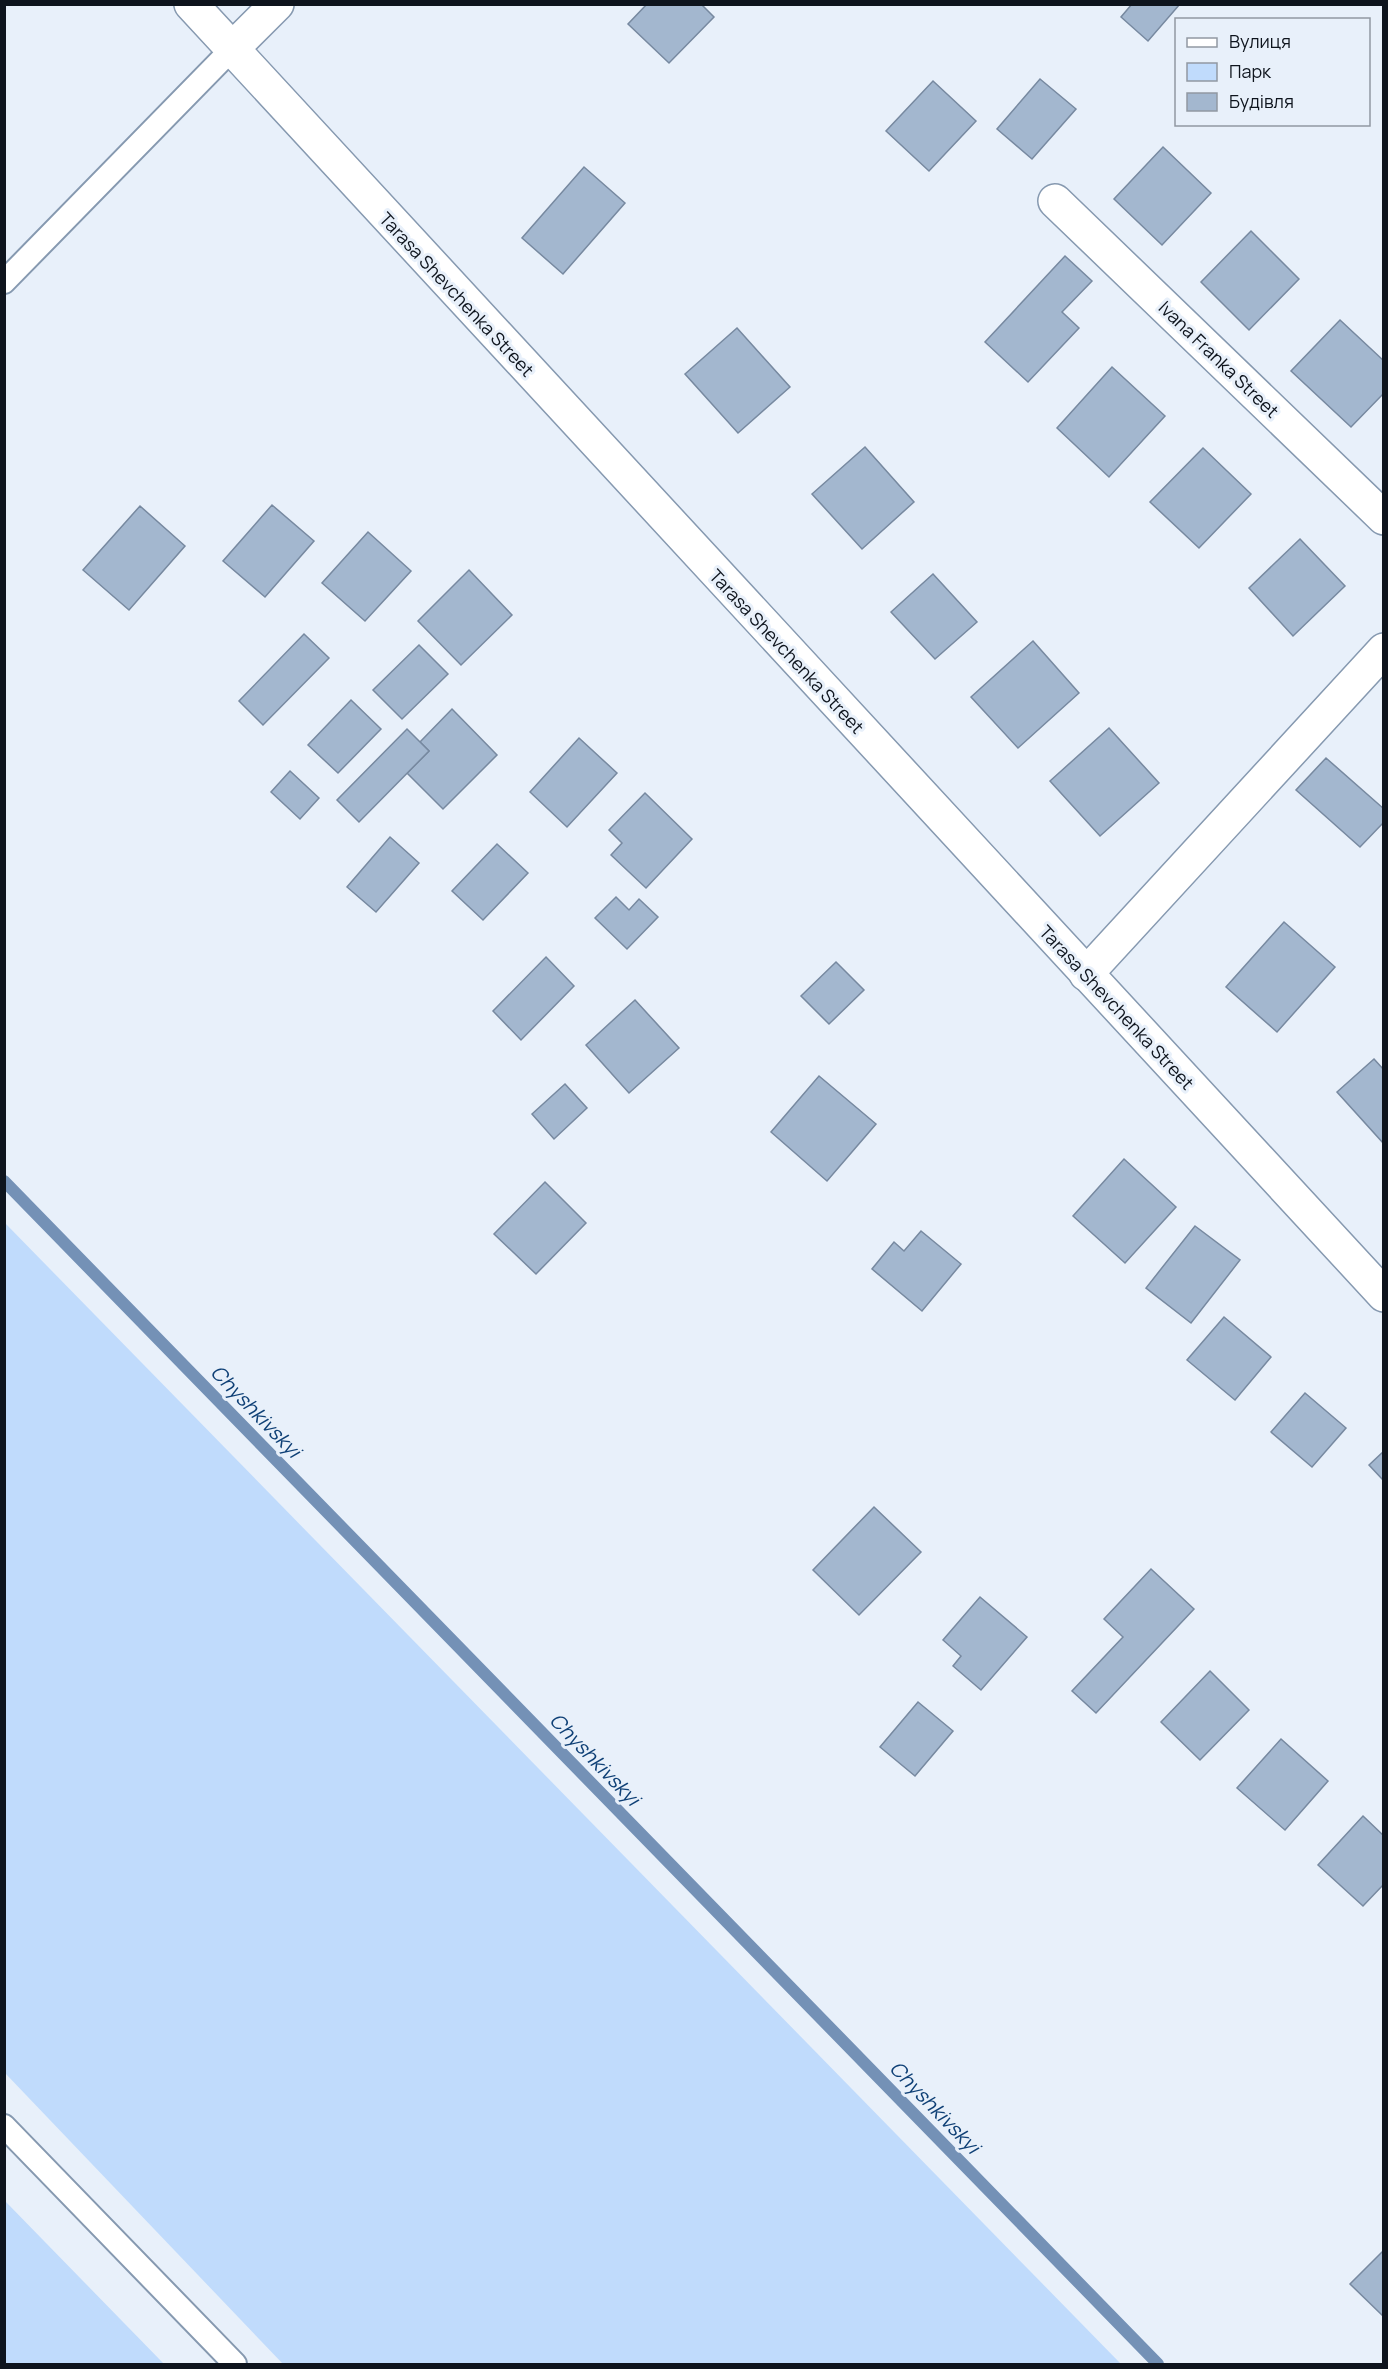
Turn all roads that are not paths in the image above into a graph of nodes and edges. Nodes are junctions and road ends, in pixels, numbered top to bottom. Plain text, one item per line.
1 (191, 4) edge
2 (277, 4) edge
3 (231, 50) junction
4 (1055, 201) dead end
5 (4, 282) edge
6 (1383, 518) edge
7 (1383, 650) edge
8 (1086, 974) junction
9 (1383, 1295) edge
10 (4, 2126) edge
11 (235, 2364) edge

1 - 3 street, Tarasa Shevchenka Street
2 - 3 street
3 - 5 lane
3 - 8 street, Tarasa Shevchenka Street
4 - 6 street, Ivana Franka Street
7 - 8 street
8 - 9 street, Tarasa Shevchenka Street
10 - 11 lane

